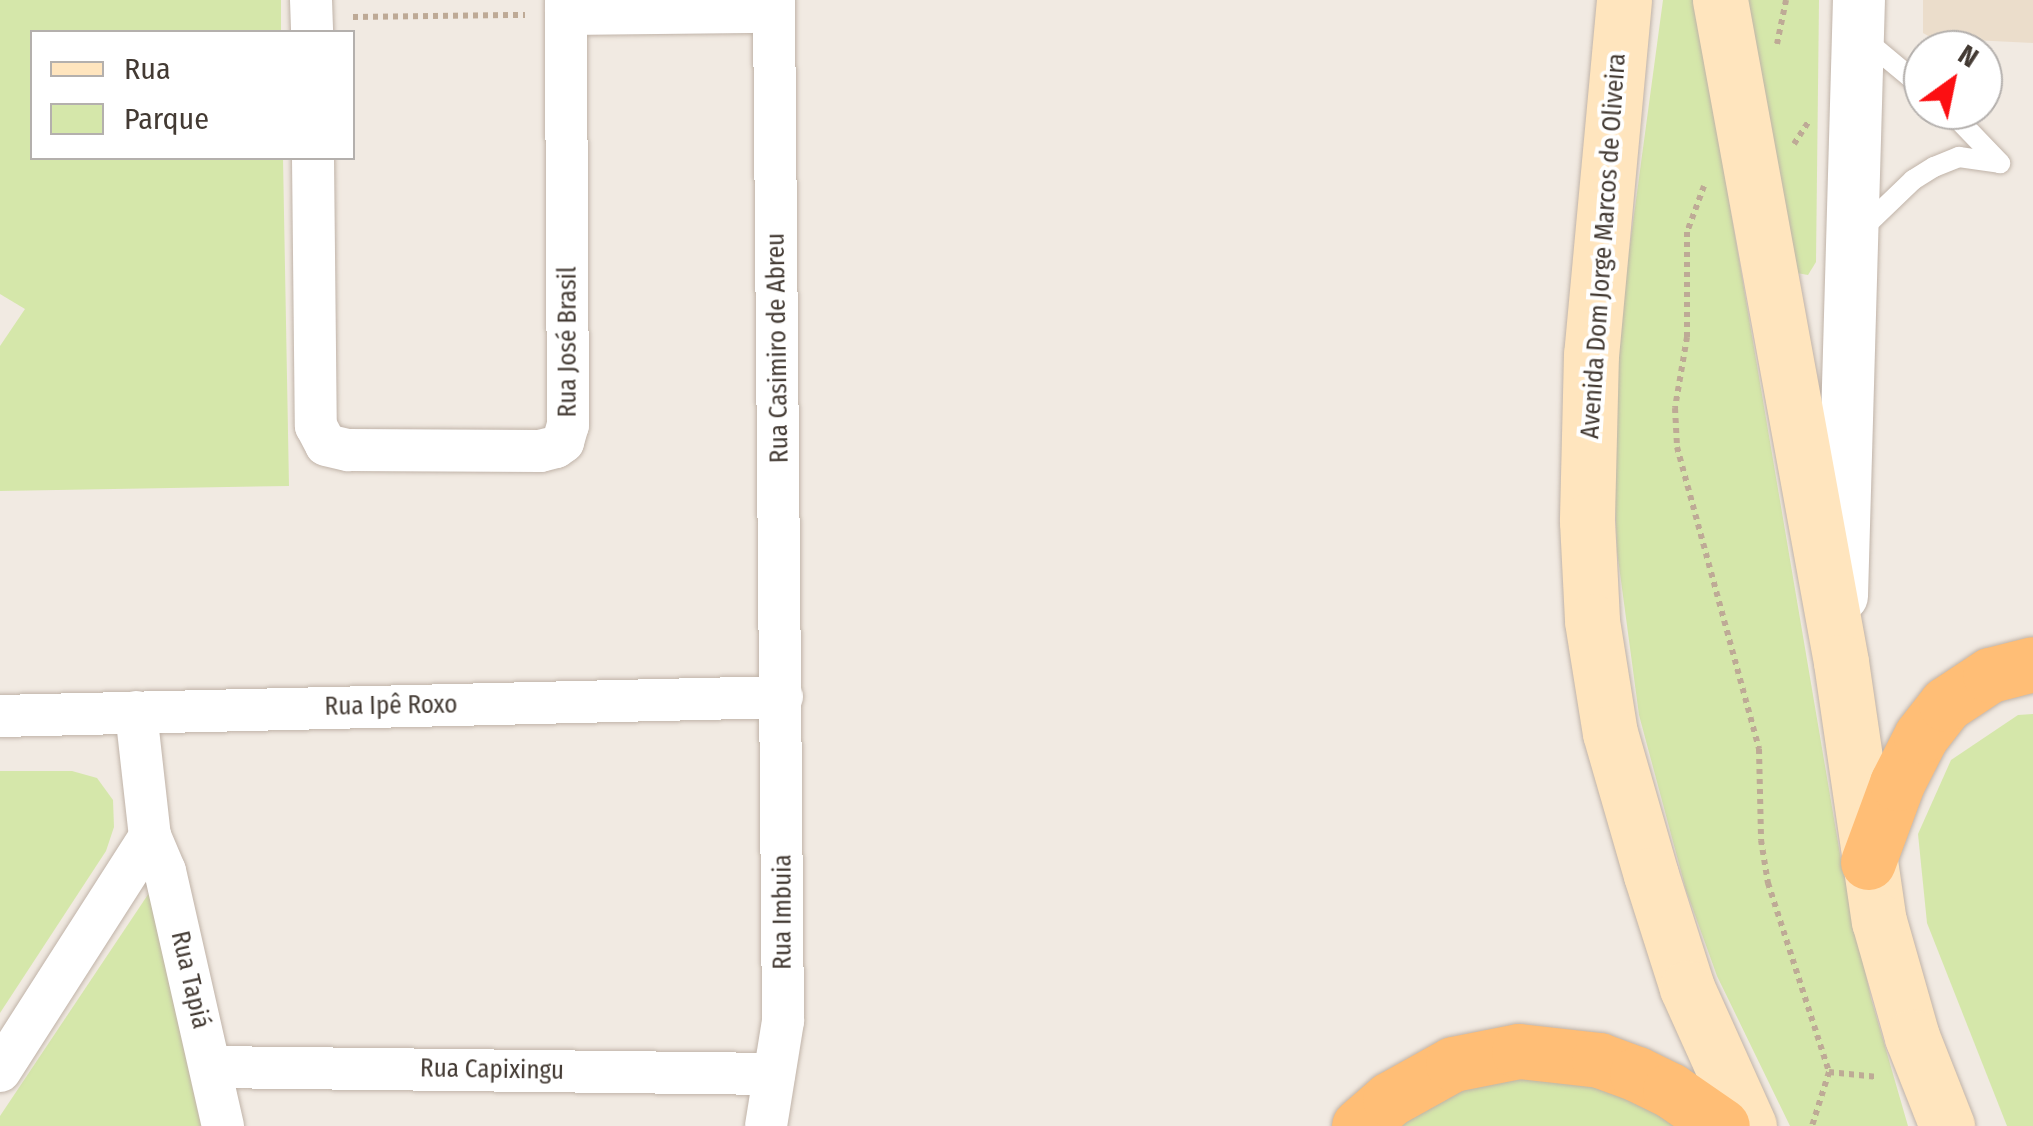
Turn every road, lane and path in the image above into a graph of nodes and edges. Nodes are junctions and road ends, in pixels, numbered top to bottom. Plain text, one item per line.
1 (1624, 0) edge
2 (1720, 0) edge
3 (774, 6) edge
4 (566, 7) edge
5 (1858, 16) edge
6 (311, 17) edge
7 (1903, 66) edge
8 (1854, 118) junction
9 (1968, 130) edge
10 (313, 160) edge
11 (1751, 171) junction
12 (1851, 239) junction
13 (1840, 662) junction
14 (2033, 664) edge
15 (782, 696) junction
16 (136, 712) junction
17 (0, 716) edge
18 (150, 836) junction
19 (1868, 862) junction
20 (211, 1066) junction
21 (0, 1071) edge
22 (774, 1074) junction
23 (1940, 1110) edge
24 (223, 1126) edge
25 (766, 1126) edge
26 (1359, 1126) edge
27 (1722, 1126) edge
28 (1749, 1126) edge
29 (1812, 1126) edge

1 - 28 main road, Avenida Dom Jorge Marcos de Oliveira
2 - 11 main road
3 - 4 street
3 - 15 street, Rua Casimiro de Abreu
4 - 6 path
4 - 10 street, Rua José Brasil
5 - 7 lane
5 - 8 street
8 - 11 path
8 - 12 street
9 - 12 lane
11 - 13 main road
11 - 29 path
12 - 13 street
13 - 19 main road
14 - 19 highway
15 - 16 street, Rua Ipê Roxo
15 - 22 street, Rua Imbuia
16 - 17 street, Rua Ipê Roxo
16 - 18 street, Rua Tapiá
18 - 20 street, Rua Tapiá
18 - 21 street
19 - 23 main road
20 - 22 street, Rua Capixingu
20 - 24 street, Rua Tapiá
22 - 25 street, Rua Imbuia
26 - 27 highway

